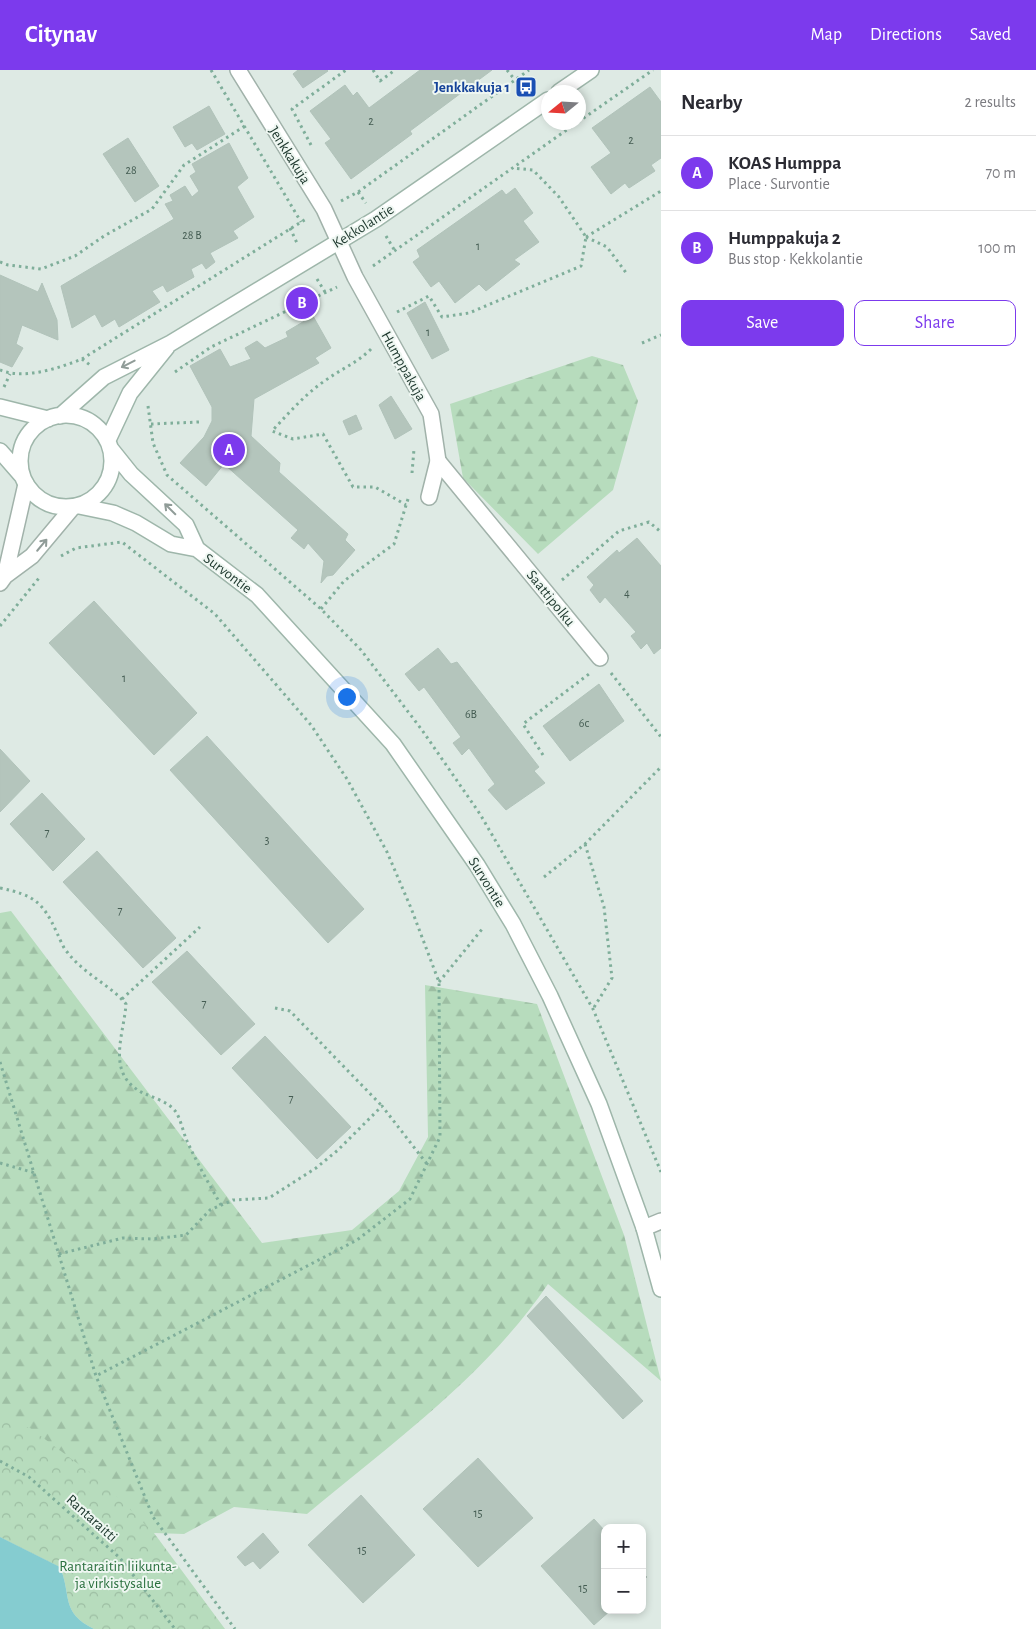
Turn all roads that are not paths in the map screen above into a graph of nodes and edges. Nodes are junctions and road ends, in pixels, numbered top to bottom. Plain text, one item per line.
1 (238, 70) edge
2 (591, 70) edge
3 (569, 85) edge
4 (541, 105) edge
5 (338, 242) junction
6 (171, 342) junction
7 (0, 406) edge
8 (54, 417) junction
9 (109, 445) junction
10 (0, 451) edge
11 (438, 461) junction
12 (24, 480) junction
13 (429, 497) dead end
14 (76, 507) junction
15 (197, 549) junction
16 (2, 580) edge
17 (602, 660) road end
18 (661, 1221) edge
19 (644, 1228) junction
20 (661, 1288) edge

1 - 5 main road, Jenkkakuja
2 - 3 main road
4 - 5 main road, Kekkolantie
5 - 6 main road, Kekkolantie
5 - 11 main road, Humppakuja
6 -> 8 main road, Kekkolantie
6 - 9 main road, Kekkolantie
7 - 8 main road
8 - 9 main road
8 - 12 main road
9 - 14 main road
15 -> 9 main road, Survontie
10 - 12 main road
11 - 13 main road, Humppakuja
11 - 17 main road, Saattipolku
12 - 14 main road
12 - 16 main road
14 - 15 main road, Survontie
16 -> 14 main road
15 - 19 main road, Survontie
18 - 19 main road
19 - 20 main road, Survontie

